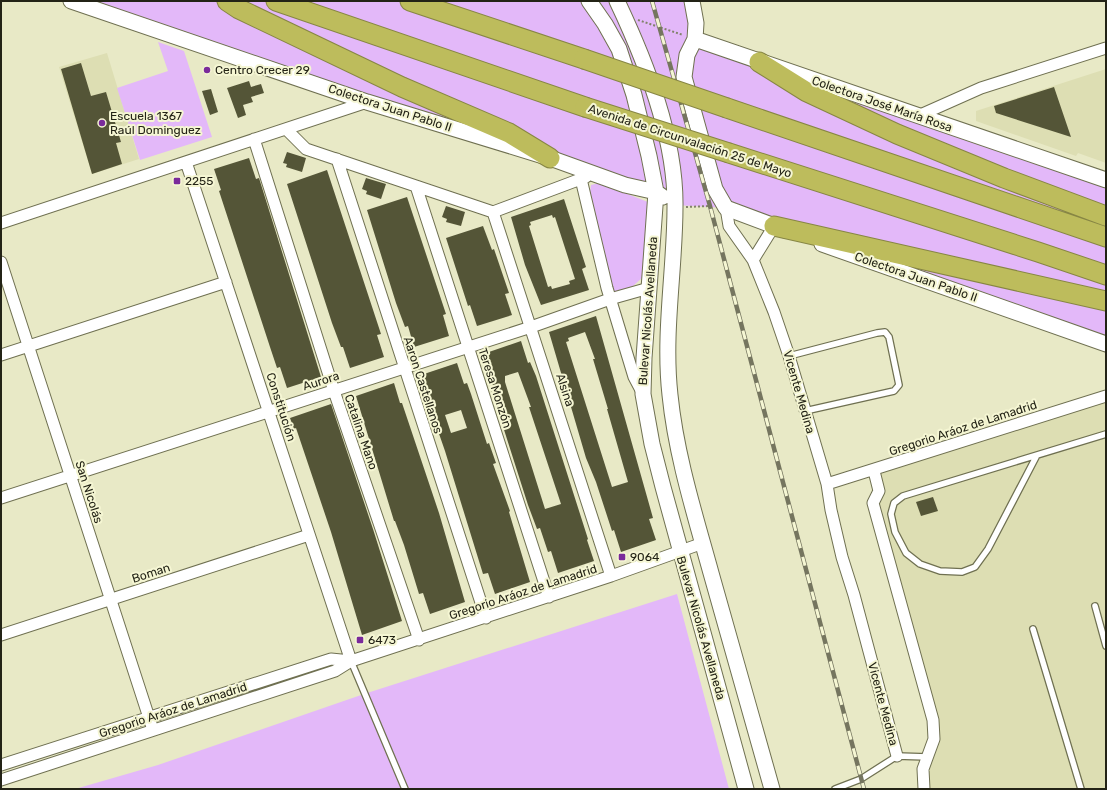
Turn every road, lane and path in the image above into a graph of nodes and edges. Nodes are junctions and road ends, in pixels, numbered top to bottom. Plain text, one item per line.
1 (71, 1) edge
2 (227, 1) edge
3 (276, 1) edge
4 (410, 1) edge
5 (589, 1) edge
6 (617, 1) edge
7 (692, 1) edge
8 (625, 18) junction
9 (695, 40) junction
10 (1106, 48) edge
11 (759, 62) junction
12 (367, 102) junction
13 (918, 116) junction
14 (286, 129) junction
15 (254, 139) junction
16 (550, 158) junction
17 (337, 159) junction
18 (186, 162) junction
19 (596, 174) junction
20 (581, 179) junction
21 (1106, 180) edge
22 (416, 186) junction
23 (656, 192) junction
24 (675, 205) junction
25 (710, 206) dead end
26 (726, 208) junction
27 (493, 212) junction
28 (1106, 216) edge
29 (1, 223) edge
30 (774, 226) junction
31 (1106, 237) edge
32 (753, 260) junction
33 (1, 262) edge
34 (1106, 276) edge
35 (226, 282) junction
36 (649, 288) junction
37 (610, 299) junction
38 (1106, 302) edge
39 (531, 327) junction
40 (1106, 344) edge
41 (28, 346) junction
42 (468, 348) junction
43 (1, 355) edge
44 (789, 356) junction
45 (404, 368) junction
46 (334, 391) junction
47 (644, 394) junction
48 (1106, 396) edge
49 (805, 411) junction
50 (268, 412) junction
51 (1106, 434) edge
52 (1036, 457) junction
53 (874, 471) junction
54 (70, 476) junction
55 (827, 484) junction
56 (1, 498) edge
57 (309, 535) junction
58 (703, 543) junction
59 (680, 550) junction
60 (611, 576) junction
61 (549, 597) junction
62 (111, 600) junction
63 (1095, 606) dead end
64 (486, 618) junction
65 (1033, 629) dead end
66 (1, 635) edge
67 (419, 640) junction
68 (1106, 646) edge
69 (351, 661) junction
70 (149, 718) junction
71 (153, 730) junction
72 (897, 756) junction
73 (928, 757) junction
74 (1, 765) edge
75 (1, 780) edge
76 (405, 789) edge
77 (746, 789) edge
78 (772, 789) edge
79 (835, 789) edge
80 (924, 789) edge
81 (1081, 789) edge

1 - 12 main road, Colectora Juan Pablo II
2 - 16 highway
3 - 34 highway, Avenida de Circunvalación 25 de Mayo, bridge
4 - 31 highway, bridge
5 - 23 main road, Bulevar Nicolás Avellaneda
6 - 8 main road, Bulevar Nicolás Avellaneda
7 - 9 main road
8 - 9 path
8 - 24 main road, Bulevar Nicolás Avellaneda
9 - 11 main road, Colectora José María Rosa
9 - 26 main road, Vicente Medina
10 - 13 street
11 - 13 main road, Colectora José María Rosa
11 - 28 highway
12 - 14 street
12 - 16 main road, Colectora Juan Pablo II
13 - 21 main road, Colectora José María Rosa
14 - 15 street
14 - 17 street
15 - 18 street
15 - 46 street, Catalina Mano
16 - 19 main road, Colectora Juan Pablo II
17 - 22 street
17 - 45 street, Aaron Castellanos
18 - 29 street
18 - 35 street, Constitución
19 - 20 street
19 - 23 main road, Colectora Juan Pablo II
20 - 27 street
20 - 37 street
22 - 27 street
22 - 42 street, Teresa Monzón
23 - 24 main road, Colectora Juan Pablo II
23 - 36 main road, Bulevar Nicolás Avellaneda
24 - 25 path
24 - 58 main road, Bulevar Nicolás Avellaneda
26 - 30 main road, Colectora Juan Pablo II
26 - 32 street, Vicente Medina
27 - 39 street, Alsina
30 - 32 street
30 - 38 highway
30 - 40 main road, Colectora Juan Pablo II
32 - 44 street, Vicente Medina
33 - 41 street, San Nicolás
35 - 41 street
35 - 50 street, Constitución
36 - 37 street, Aurora
36 - 47 main road, Bulevar Nicolás Avellaneda
37 - 39 street, Aurora
37 - 47 street
39 - 42 street, Aurora
39 - 60 street, Alsina
41 - 43 street
41 - 54 street, San Nicolás
42 - 45 street, Aurora
42 - 61 street, Teresa Monzón
44 - 49 street, Vicente Medina
44 - 49 lane
45 - 46 street, Aurora
45 - 64 street, Aaron Castellanos
46 - 50 street, Aurora
46 - 67 street, Catalina Mano
47 - 59 main road, Bulevar Nicolás Avellaneda
48 - 53 street, Gregorio Aráoz de Lamadrid
49 - 55 street, Vicente Medina
50 - 54 street, Aurora
50 - 57 street, Constitución
51 - 52 lane
52 - 52 lane
53 - 55 street, Gregorio Aráoz de Lamadrid
53 - 73 street
54 - 56 street, Aurora
54 - 62 street, San Nicolás
55 - 72 street, Vicente Medina
57 - 62 street, Boman
57 - 69 street, Constitución
58 - 59 street, Gregorio Aráoz de Lamadrid
58 - 78 main road, Bulevar Nicolás Avellaneda
59 - 60 street, Gregorio Aráoz de Lamadrid
59 - 77 main road, Bulevar Nicolás Avellaneda
60 - 61 street, Gregorio Aráoz de Lamadrid
61 - 64 street, Gregorio Aráoz de Lamadrid
62 - 66 street, Boman
62 - 70 street, San Nicolás
63 - 68 lane
64 - 67 street, Gregorio Aráoz de Lamadrid
65 - 81 lane
67 - 69 street, Gregorio Aráoz de Lamadrid
69 - 70 street, Gregorio Aráoz de Lamadrid
69 - 71 street, Gregorio Aráoz de Lamadrid
69 - 76 lane
70 - 71 street, San Nicolás
70 - 74 street, Gregorio Aráoz de Lamadrid
71 - 75 street, Gregorio Aráoz de Lamadrid
72 - 73 lane
72 - 79 lane
73 - 80 street

